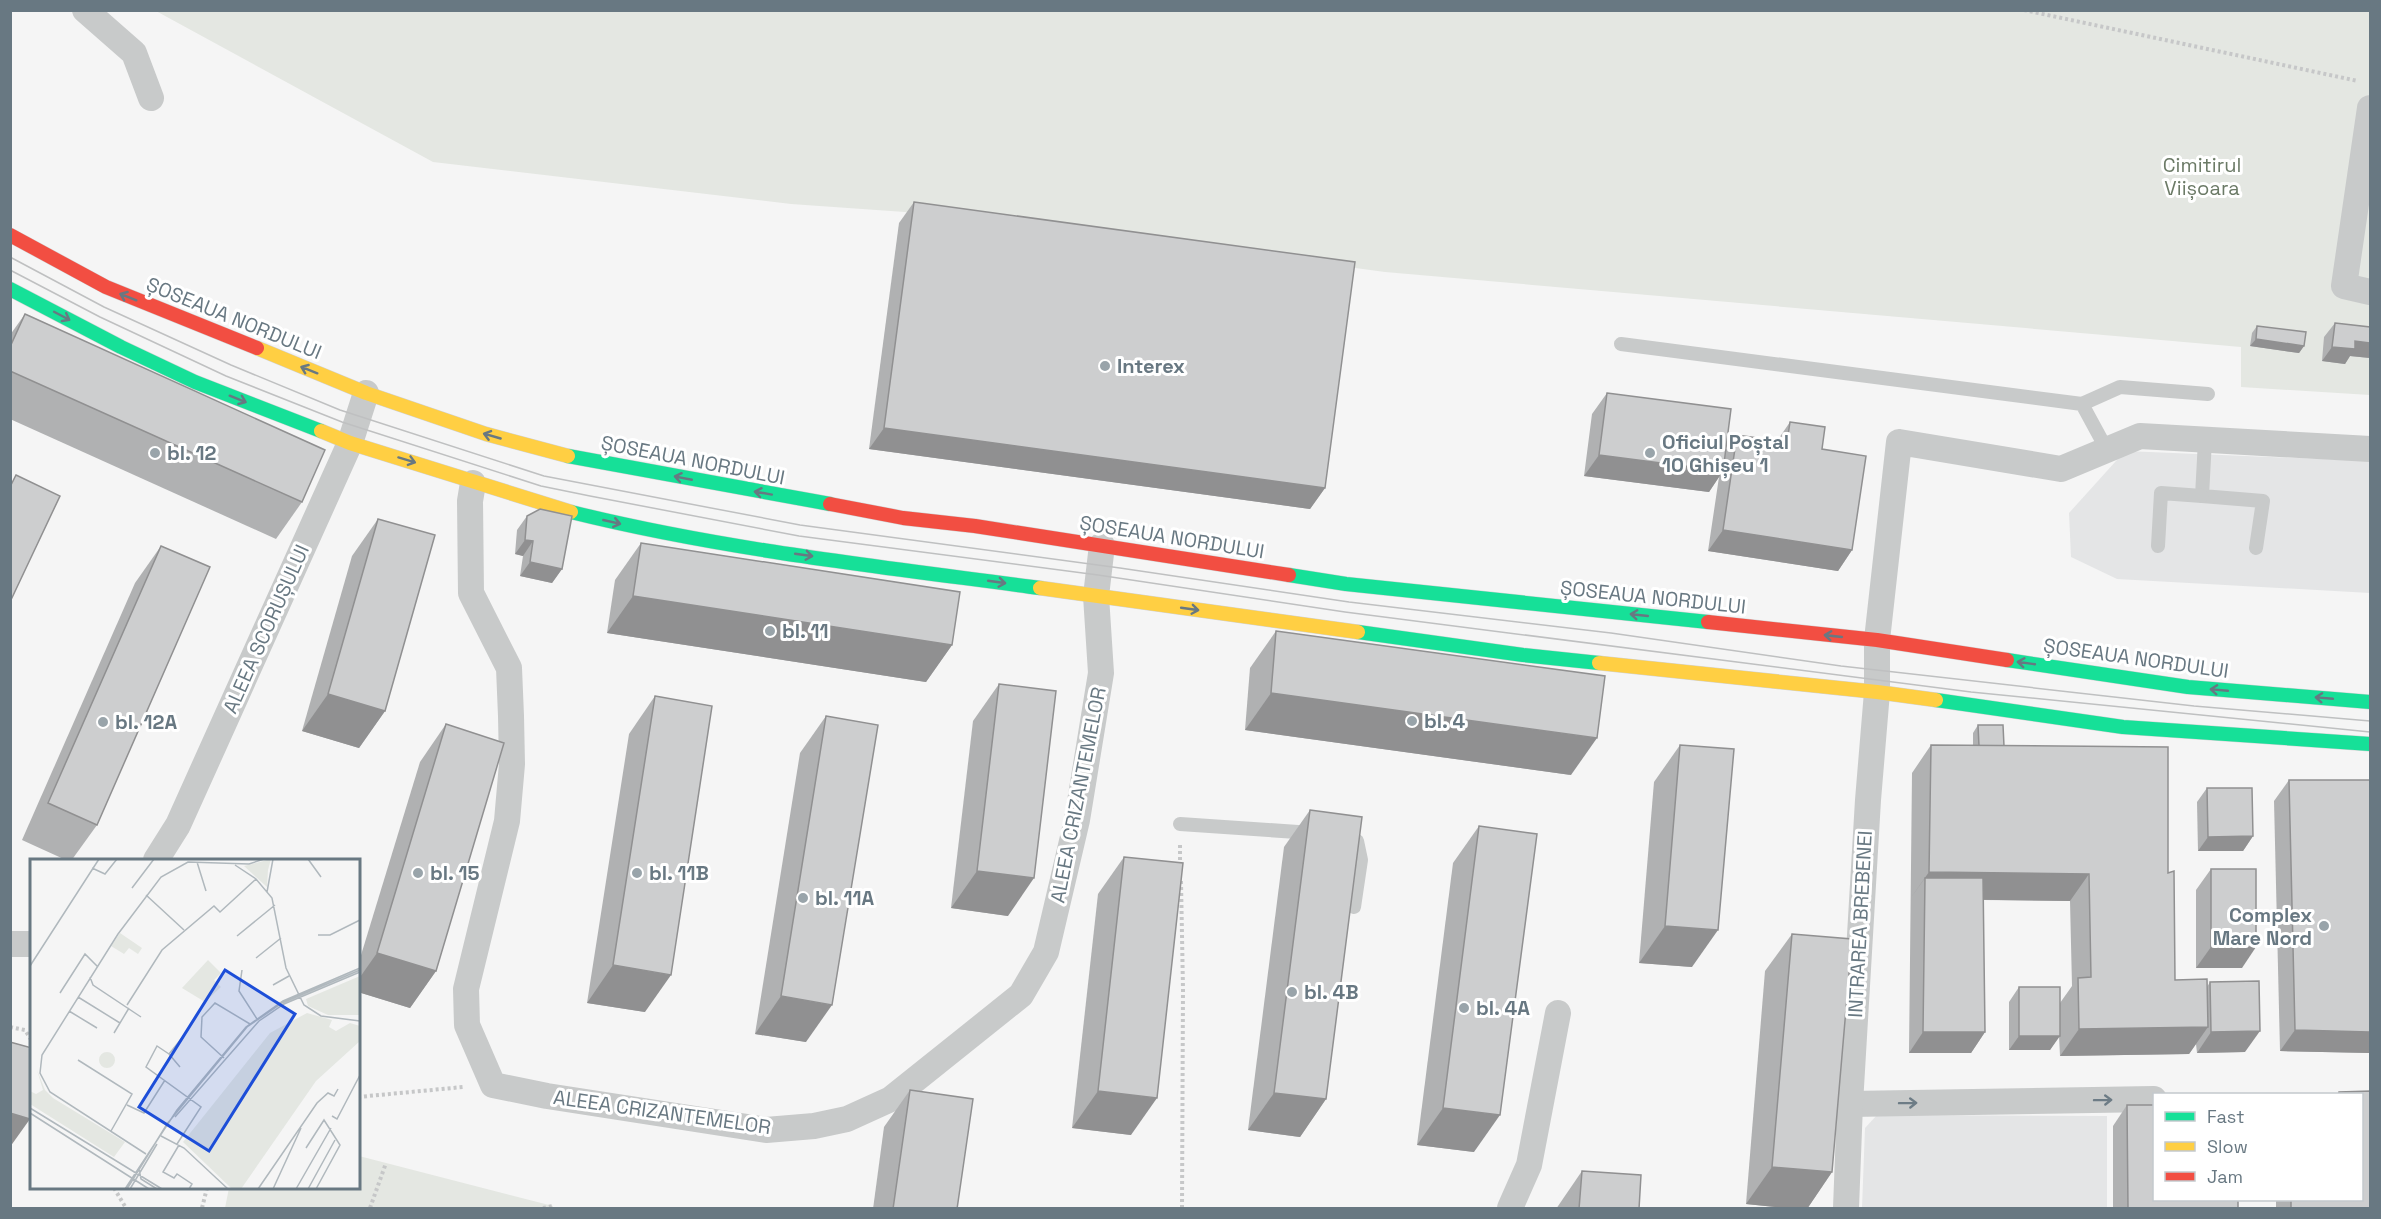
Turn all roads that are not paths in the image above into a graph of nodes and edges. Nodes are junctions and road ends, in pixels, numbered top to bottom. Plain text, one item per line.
1 (85, 10) edge
2 (151, 98) dead end
3 (2370, 108) edge
4 (10, 235) edge
5 (10, 289) edge
6 (2370, 292) edge
7 (1620, 344) dead end
8 (366, 393) junction
9 (2208, 394) dead end
10 (2082, 404) junction
11 (2205, 440) junction
12 (350, 443) junction
13 (2370, 449) edge
14 (2107, 450) junction
15 (473, 483) junction
16 (2202, 496) junction
17 (1101, 545) junction
18 (2158, 546) dead end
19 (2256, 548) dead end
20 (1096, 596) junction
21 (1877, 640) junction
22 (1877, 692) junction
23 (2370, 702) edge
24 (2370, 744) edge
25 (1180, 824) road end
26 (157, 859) edge
27 (1354, 907) edge
28 (10, 944) edge
29 (30, 944) edge
30 (1558, 1013) dead end
31 (2153, 1099) edge
32 (1850, 1104) junction
33 (1510, 1209) edge
34 (1846, 1209) edge

1 - 2 street
3 - 6 street
8 -> 4 main road, ȘOSEAUA NORDULUI
5 -> 12 main road
7 - 10 lane
8 - 12 street, ALEEA SCORUȘULUI
17 -> 8 main road, ȘOSEAUA NORDULUI
9 - 10 lane
10 - 14 lane
11 - 13 street
11 - 14 street
11 - 16 lane
12 -> 15 main road
12 - 26 street, ALEEA SCORUȘULUI
14 - 21 street, INTRAREA BREBENEI
15 -> 20 main road
15 - 20 street, ALEEA CRIZANTEMELOR
16 - 18 lane
16 - 19 lane
17 - 20 street, ALEEA CRIZANTEMELOR
21 -> 17 main road, ȘOSEAUA NORDULUI
20 -> 22 main road
21 - 22 street, INTRAREA BREBENEI
23 -> 21 main road, ȘOSEAUA NORDULUI
22 - 24 main road
22 - 32 street, INTRAREA BREBENEI
25 - 27 lane
28 - 29 street
30 - 33 street
32 -> 31 street
32 - 34 street, INTRAREA BREBENEI

